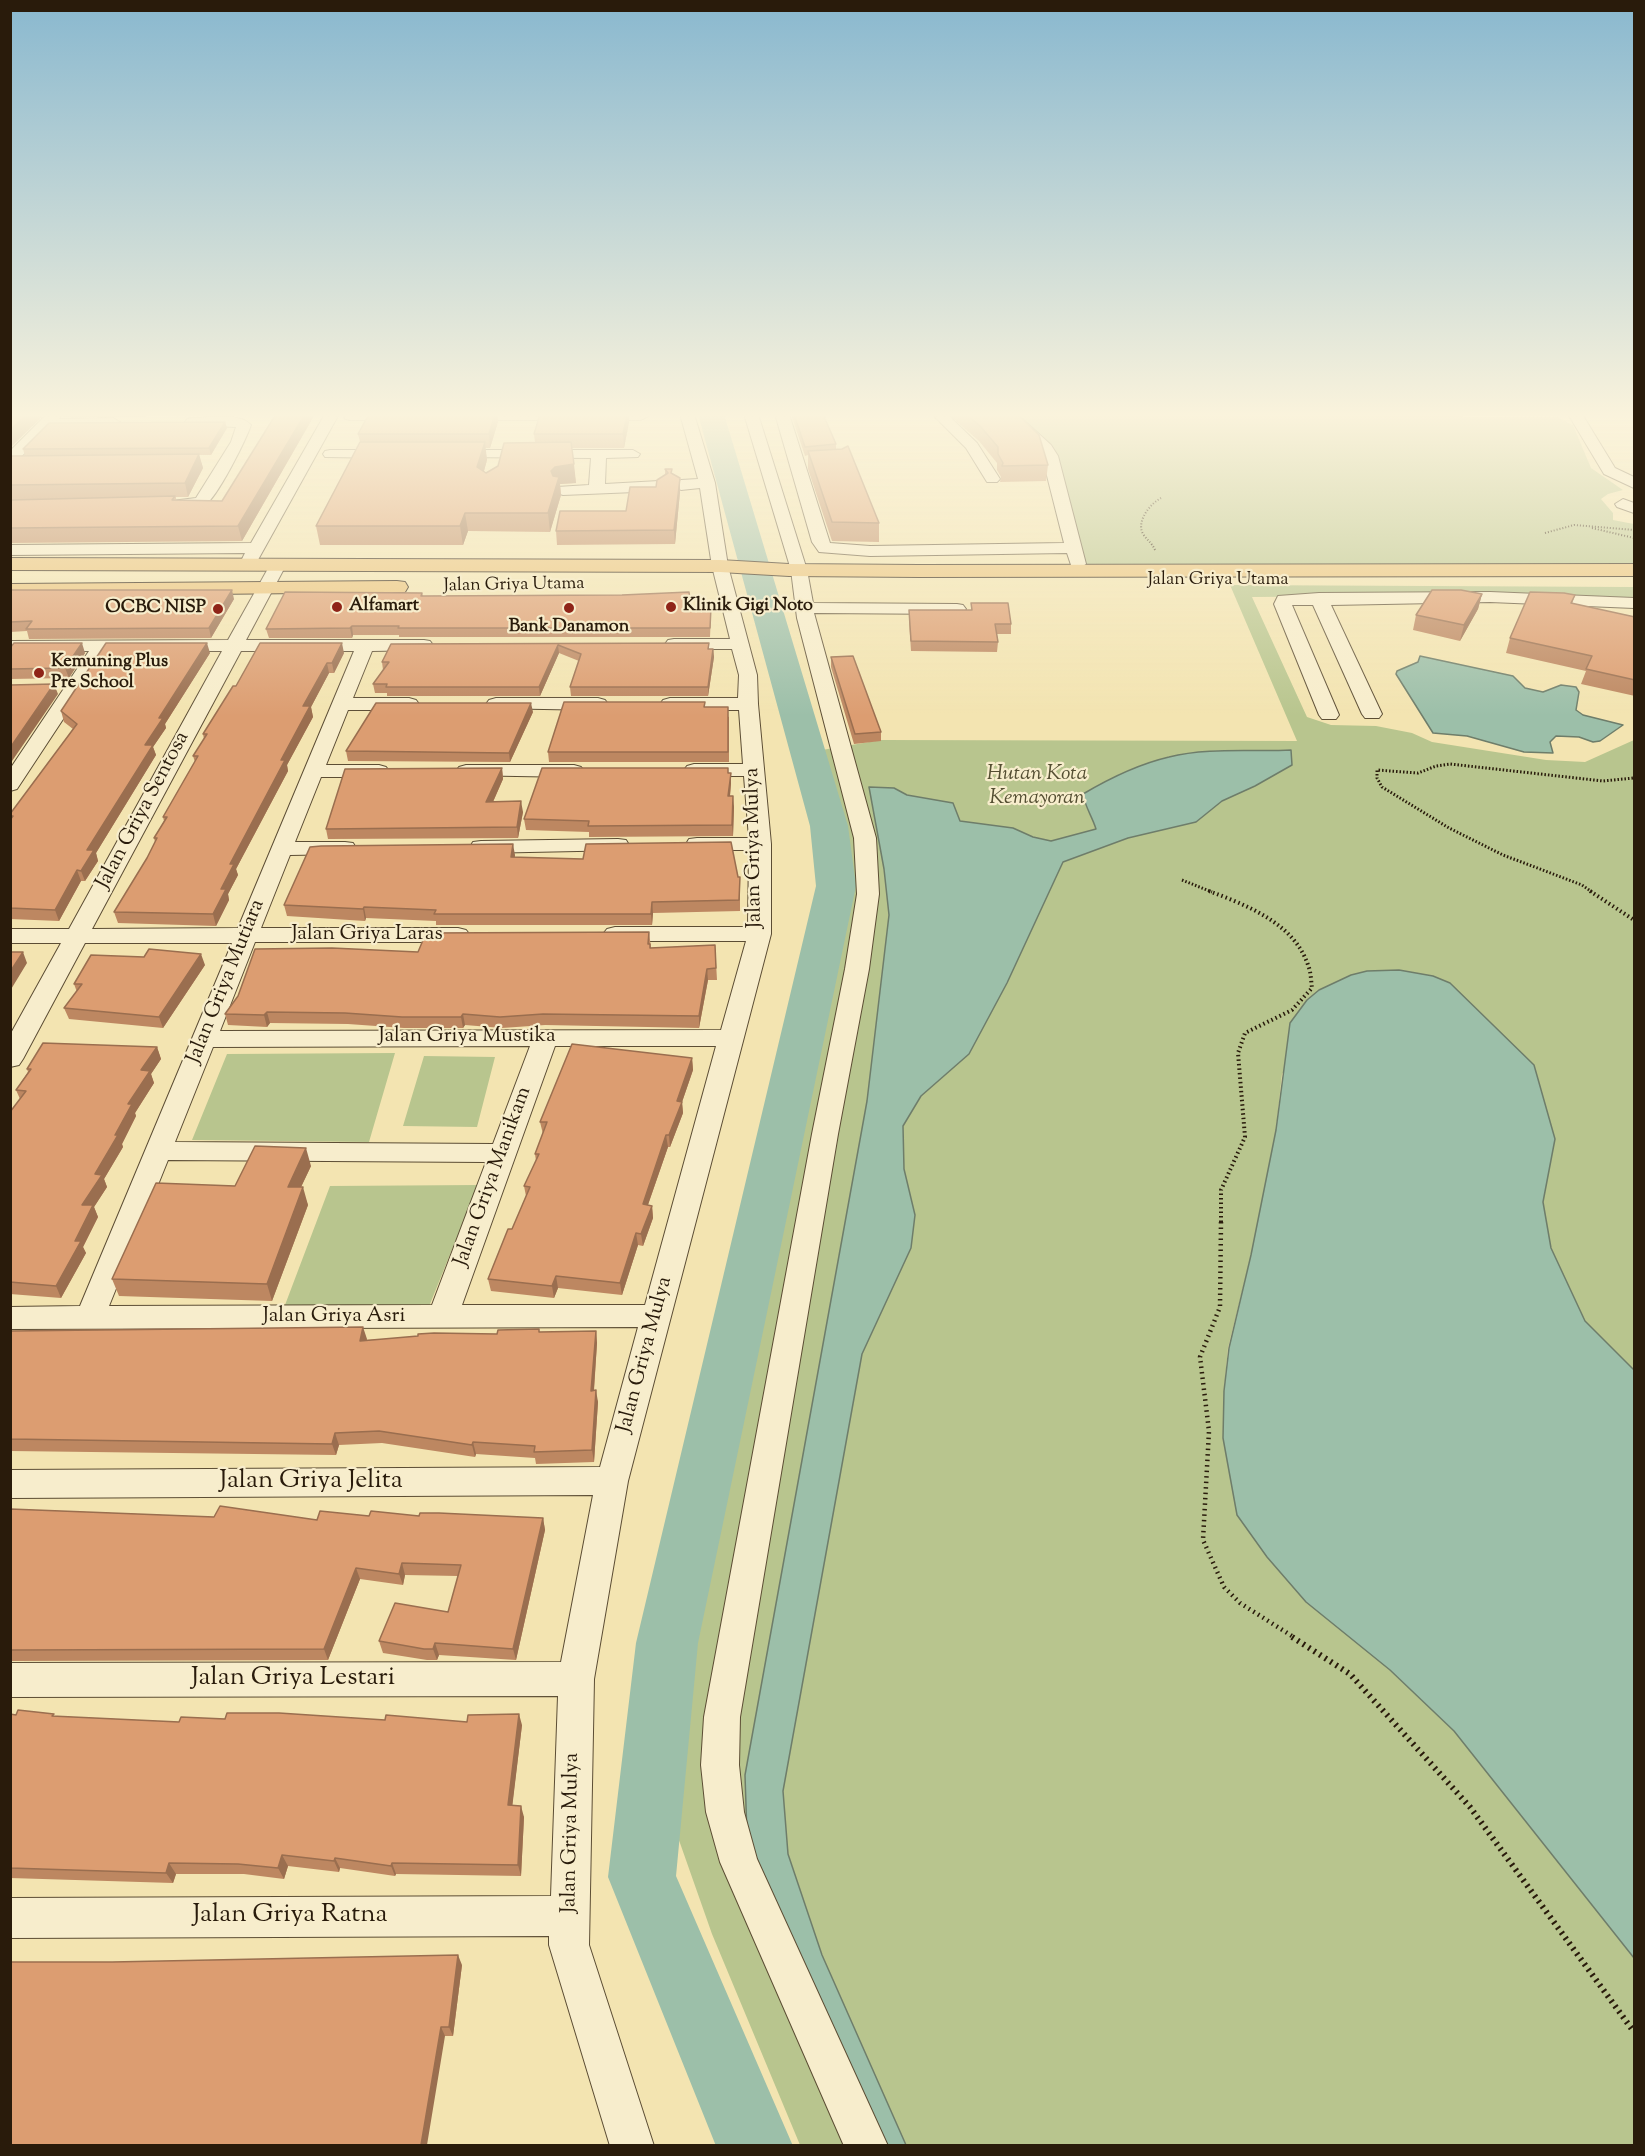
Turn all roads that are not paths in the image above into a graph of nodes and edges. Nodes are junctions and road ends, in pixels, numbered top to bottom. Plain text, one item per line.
1 (286, 515) edge
2 (714, 515) edge
3 (781, 515) edge
4 (814, 515) edge
5 (1066, 515) edge
6 (1074, 548) junction
7 (10, 550) edge
8 (266, 559) junction
9 (923, 563) junction
10 (10, 564) edge
11 (1080, 570) junction
12 (1635, 570) edge
13 (728, 575) junction
14 (796, 576) junction
15 (1635, 580) edge
16 (520, 586) dead end
17 (413, 587) dead end
18 (266, 588) junction
19 (10, 590) edge
20 (1292, 590) junction
21 (1319, 598) junction
22 (1635, 603) edge
23 (806, 608) junction
24 (957, 609) edge
25 (658, 644) edge
26 (740, 644) junction
27 (233, 645) junction
28 (365, 645) junction
29 (447, 645) edge
30 (10, 646) edge
31 (102, 646) junction
32 (54, 686) edge
33 (75, 686) junction
34 (341, 704) junction
35 (425, 704) edge
36 (472, 704) edge
37 (616, 704) edge
38 (652, 704) edge
39 (748, 704) junction
40 (1372, 714) dead end
41 (1329, 715) dead end
42 (671, 770) edge
43 (755, 770) junction
44 (313, 771) junction
45 (397, 771) edge
46 (444, 771) edge
47 (588, 771) edge
48 (10, 785) edge
49 (760, 844) junction
50 (640, 845) edge
51 (676, 845) edge
52 (461, 847) edge
53 (365, 848) edge
54 (282, 849) junction
55 (485, 934) edge
56 (592, 934) edge
57 (759, 934) junction
58 (246, 935) junction
59 (10, 936) edge
60 (77, 936) junction
61 (546, 1037) junction
62 (731, 1038) junction
63 (204, 1039) junction
64 (10, 1059) edge
65 (158, 1151) junction
66 (503, 1153) junction
67 (443, 1316) junction
68 (657, 1316) junction
69 (10, 1318) edge
70 (90, 1318) junction
71 (612, 1481) junction
72 (10, 1484) edge
73 (576, 1679) junction
74 (10, 1680) edge
75 (570, 1916) junction
76 (10, 1918) edge
77 (632, 2145) edge
78 (866, 2145) edge

1 - 8 street
2 - 13 street, Jalan Griya Mulya
3 - 14 street
4 - 9 street
5 - 6 street
6 - 9 street
6 - 11 street
7 - 8 street
8 - 10 main road, Jalan Griya Utama
8 - 13 main road, Jalan Griya Utama
8 - 18 street, Jalan Griya Sentosa
9 - 11 main road, Jalan Griya Utama
9 - 14 main road, Jalan Griya Utama
11 - 12 main road, Jalan Griya Utama
13 - 14 main road, Jalan Griya Utama
13 - 16 main road, Jalan Griya Utama
13 - 26 street, Jalan Griya Mulya
14 - 20 main road, Jalan Griya Utama
14 - 23 street
15 - 20 main road, Jalan Griya Utama
17 - 18 main road, Jalan Griya Utama
18 - 19 main road, Jalan Griya Utama
18 - 27 street, Jalan Griya Sentosa
20 - 21 street
20 - 41 street
21 - 22 street
21 - 40 street
23 - 24 street
23 - 78 street
25 - 26 street
26 - 39 street, Jalan Griya Mulya
27 - 28 street
27 - 31 street
27 - 60 street, Jalan Griya Sentosa
28 - 29 street
28 - 34 street, Jalan Griya Mutiara
30 - 31 street
31 - 33 street
32 - 33 street
33 - 48 street
34 - 35 street
34 - 44 street, Jalan Griya Mutiara
36 - 37 street
38 - 39 street
39 - 43 street, Jalan Griya Mulya
42 - 43 street
43 - 49 street, Jalan Griya Mulya
44 - 45 street
44 - 54 street, Jalan Griya Mutiara
46 - 47 street
49 - 51 street
49 - 57 street, Jalan Griya Mulya
50 - 52 street
53 - 54 street
54 - 58 street, Jalan Griya Mutiara
55 - 58 street, Jalan Griya Laras
56 - 57 street
57 - 62 street, Jalan Griya Mulya
58 - 60 street, Jalan Griya Laras
58 - 63 street, Jalan Griya Mutiara
59 - 60 street, Jalan Griya Laras
60 - 64 street, Jalan Griya Sentosa
61 - 62 street, Jalan Griya Mustika
61 - 63 street, Jalan Griya Mustika
61 - 66 street, Jalan Griya Manikam
62 - 68 street, Jalan Griya Mulya
63 - 65 street, Jalan Griya Mutiara
65 - 66 street
65 - 70 street, Jalan Griya Mutiara
66 - 67 street, Jalan Griya Manikam
67 - 68 street, Jalan Griya Asri
67 - 70 street, Jalan Griya Asri
68 - 71 street, Jalan Griya Mulya
69 - 70 street, Jalan Griya Asri
71 - 72 street, Jalan Griya Jelita
71 - 73 street, Jalan Griya Mulya
73 - 74 street, Jalan Griya Lestari
73 - 75 street, Jalan Griya Mulya
75 - 76 street, Jalan Griya Ratna
75 - 77 street, Jalan Griya Mulya

